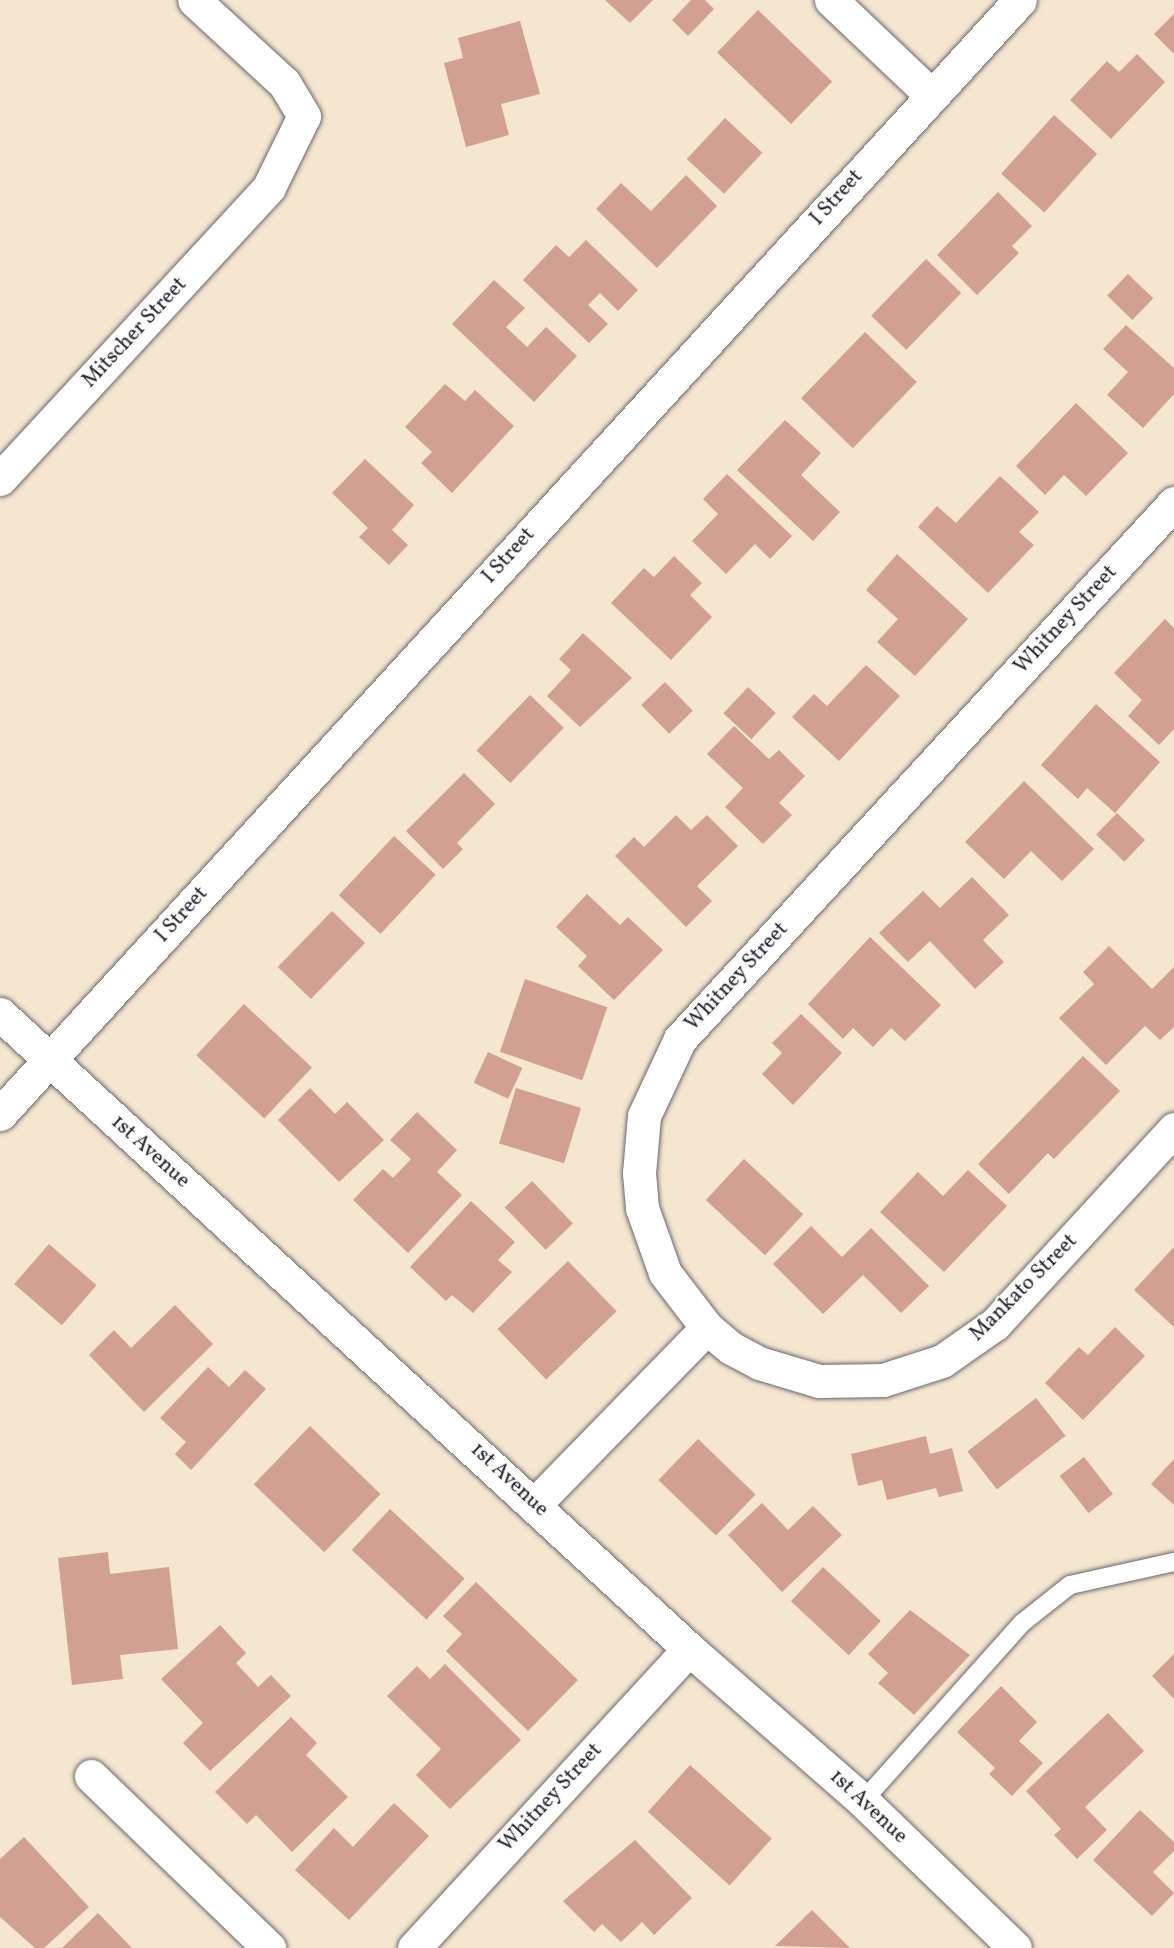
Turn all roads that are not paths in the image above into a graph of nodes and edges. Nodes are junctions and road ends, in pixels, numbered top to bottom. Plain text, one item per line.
1 (194, 0) edge
2 (831, 0) edge
3 (1020, 0) edge
4 (931, 95) junction
5 (0, 479) edge
6 (1174, 503) edge
7 (0, 1014) edge
8 (49, 1060) junction
9 (0, 1114) edge
10 (1174, 1129) edge
11 (707, 1328) junction
12 (536, 1503) junction
13 (1174, 1562) edge
14 (689, 1649) junction
15 (91, 1776) dead end
16 (863, 1801) junction
17 (269, 1948) edge
18 (414, 1948) edge
19 (1015, 1948) edge

1 - 5 street, Mitscher Street
2 - 4 street
3 - 4 street, I Street
4 - 8 street, I Street
6 - 11 street, Whitney Street
7 - 8 street, 1st Avenue
8 - 9 street, I Street
8 - 12 street, 1st Avenue
10 - 11 street, Mankato Street
11 - 12 street
12 - 14 street, 1st Avenue
13 - 16 lane
14 - 16 street, 1st Avenue
14 - 18 street, Whitney Street
15 - 17 street
16 - 19 street, 1st Avenue

